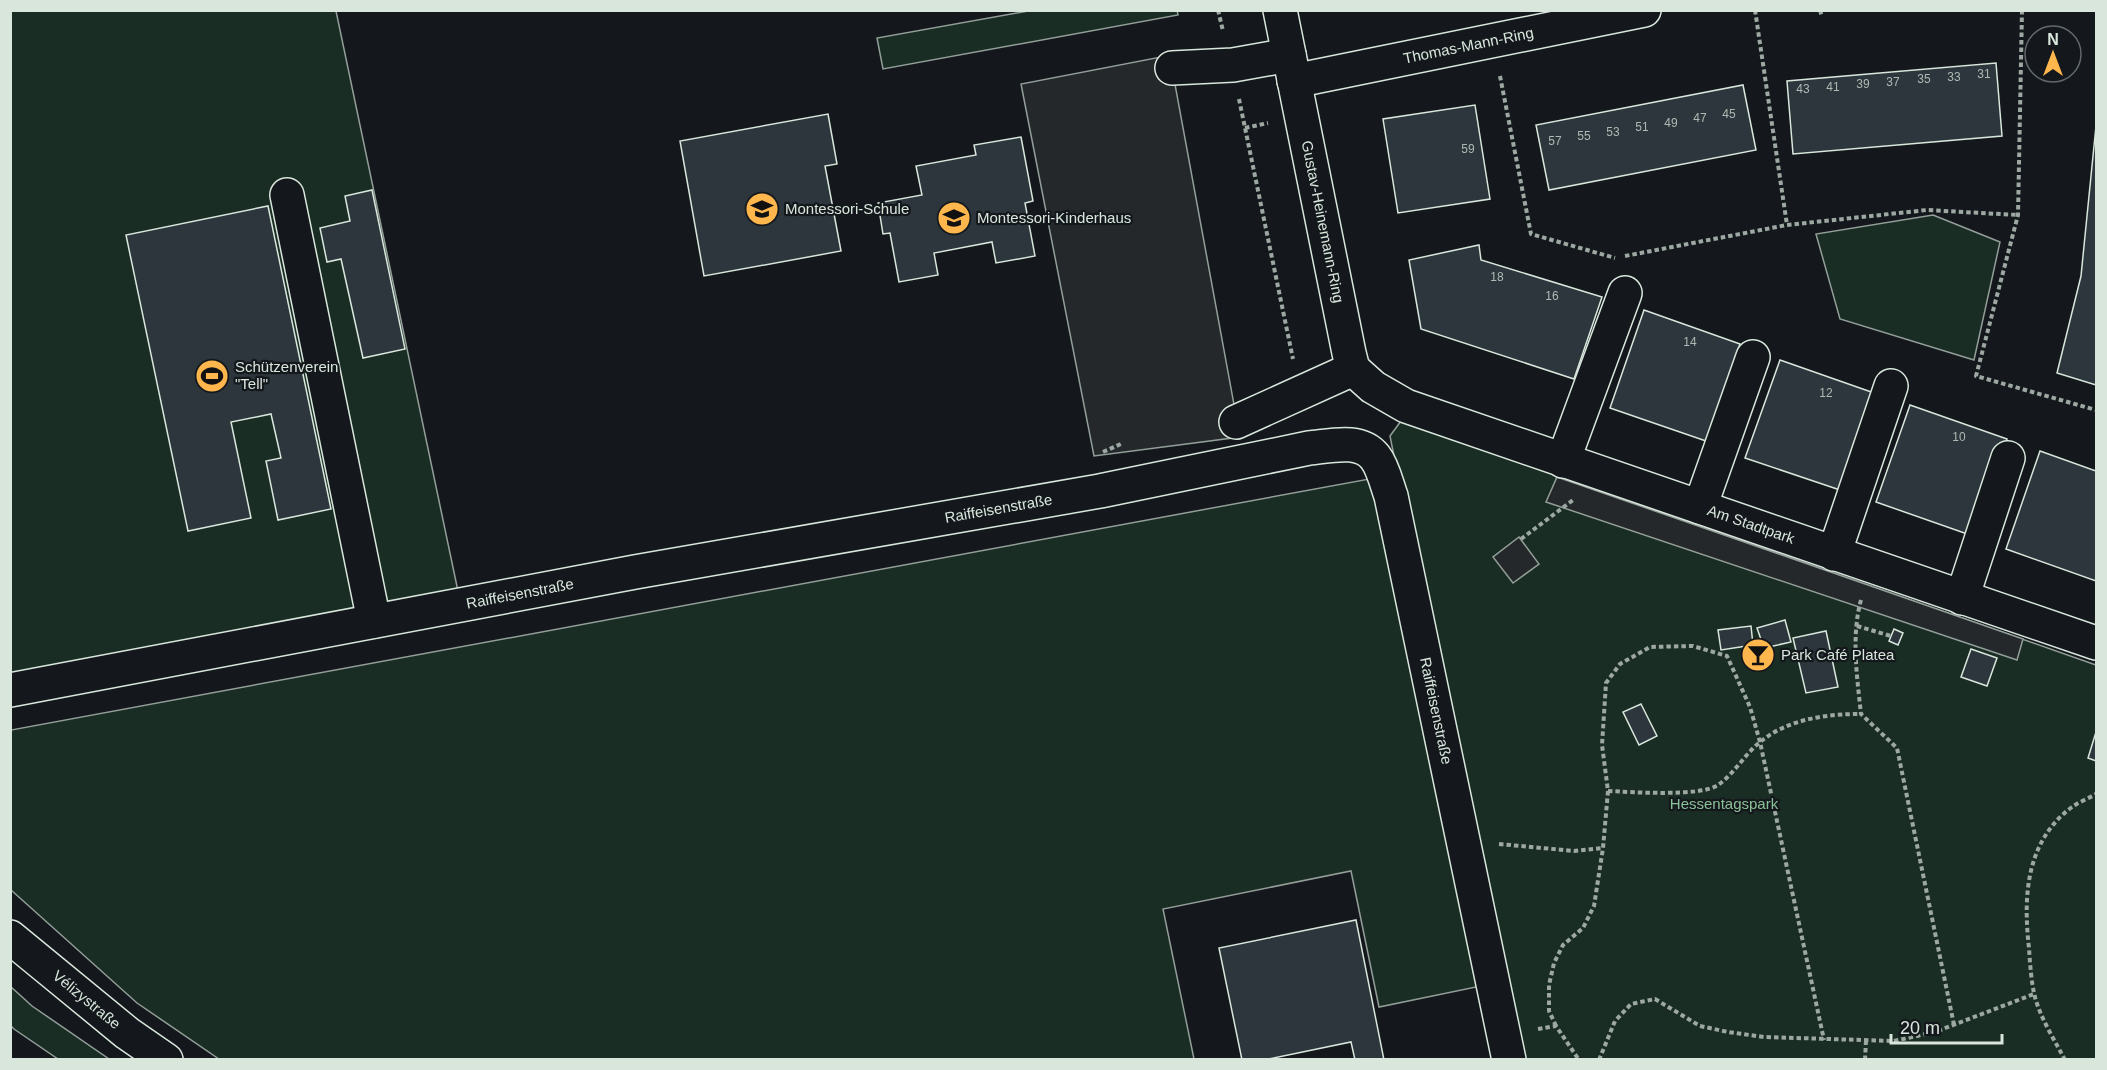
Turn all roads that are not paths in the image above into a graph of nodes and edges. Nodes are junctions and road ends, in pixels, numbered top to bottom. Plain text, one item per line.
1 (1280, 10) edge
2 (1644, 10) edge
3 (1172, 68) dead end
4 (1292, 68) junction
5 (287, 195) dead end
6 (1624, 293) dead end
7 (1753, 357) dead end
8 (1353, 369) junction
9 (1891, 386) dead end
10 (1236, 422) dead end
11 (2008, 458) dead end
12 (1563, 461) junction
13 (1700, 507) junction
14 (1834, 554) junction
15 (1962, 598) junction
16 (374, 621) junction
17 (2097, 643) edge
18 (10, 690) edge
19 (10, 938) edge
20 (1506, 1047) edge
21 (166, 1059) edge

1 - 4 street, Gustav-Heinemann-Ring
2 - 4 street, Thomas-Mann-Ring
3 - 4 street, Thomas-Mann-Ring
4 - 8 street, Gustav-Heinemann-Ring
5 - 16 street
6 - 12 street
7 - 13 street
8 - 10 street
8 - 12 street, Am Stadtpark
9 - 14 street
11 - 15 street
12 - 13 street, Am Stadtpark
13 - 14 street, Am Stadtpark
14 - 15 street, Am Stadtpark
15 - 17 street, Am Stadtpark
16 - 18 street, Raiffeisenstraße
16 - 20 street, Raiffeisenstraße
19 - 21 street, Vélizystraße

